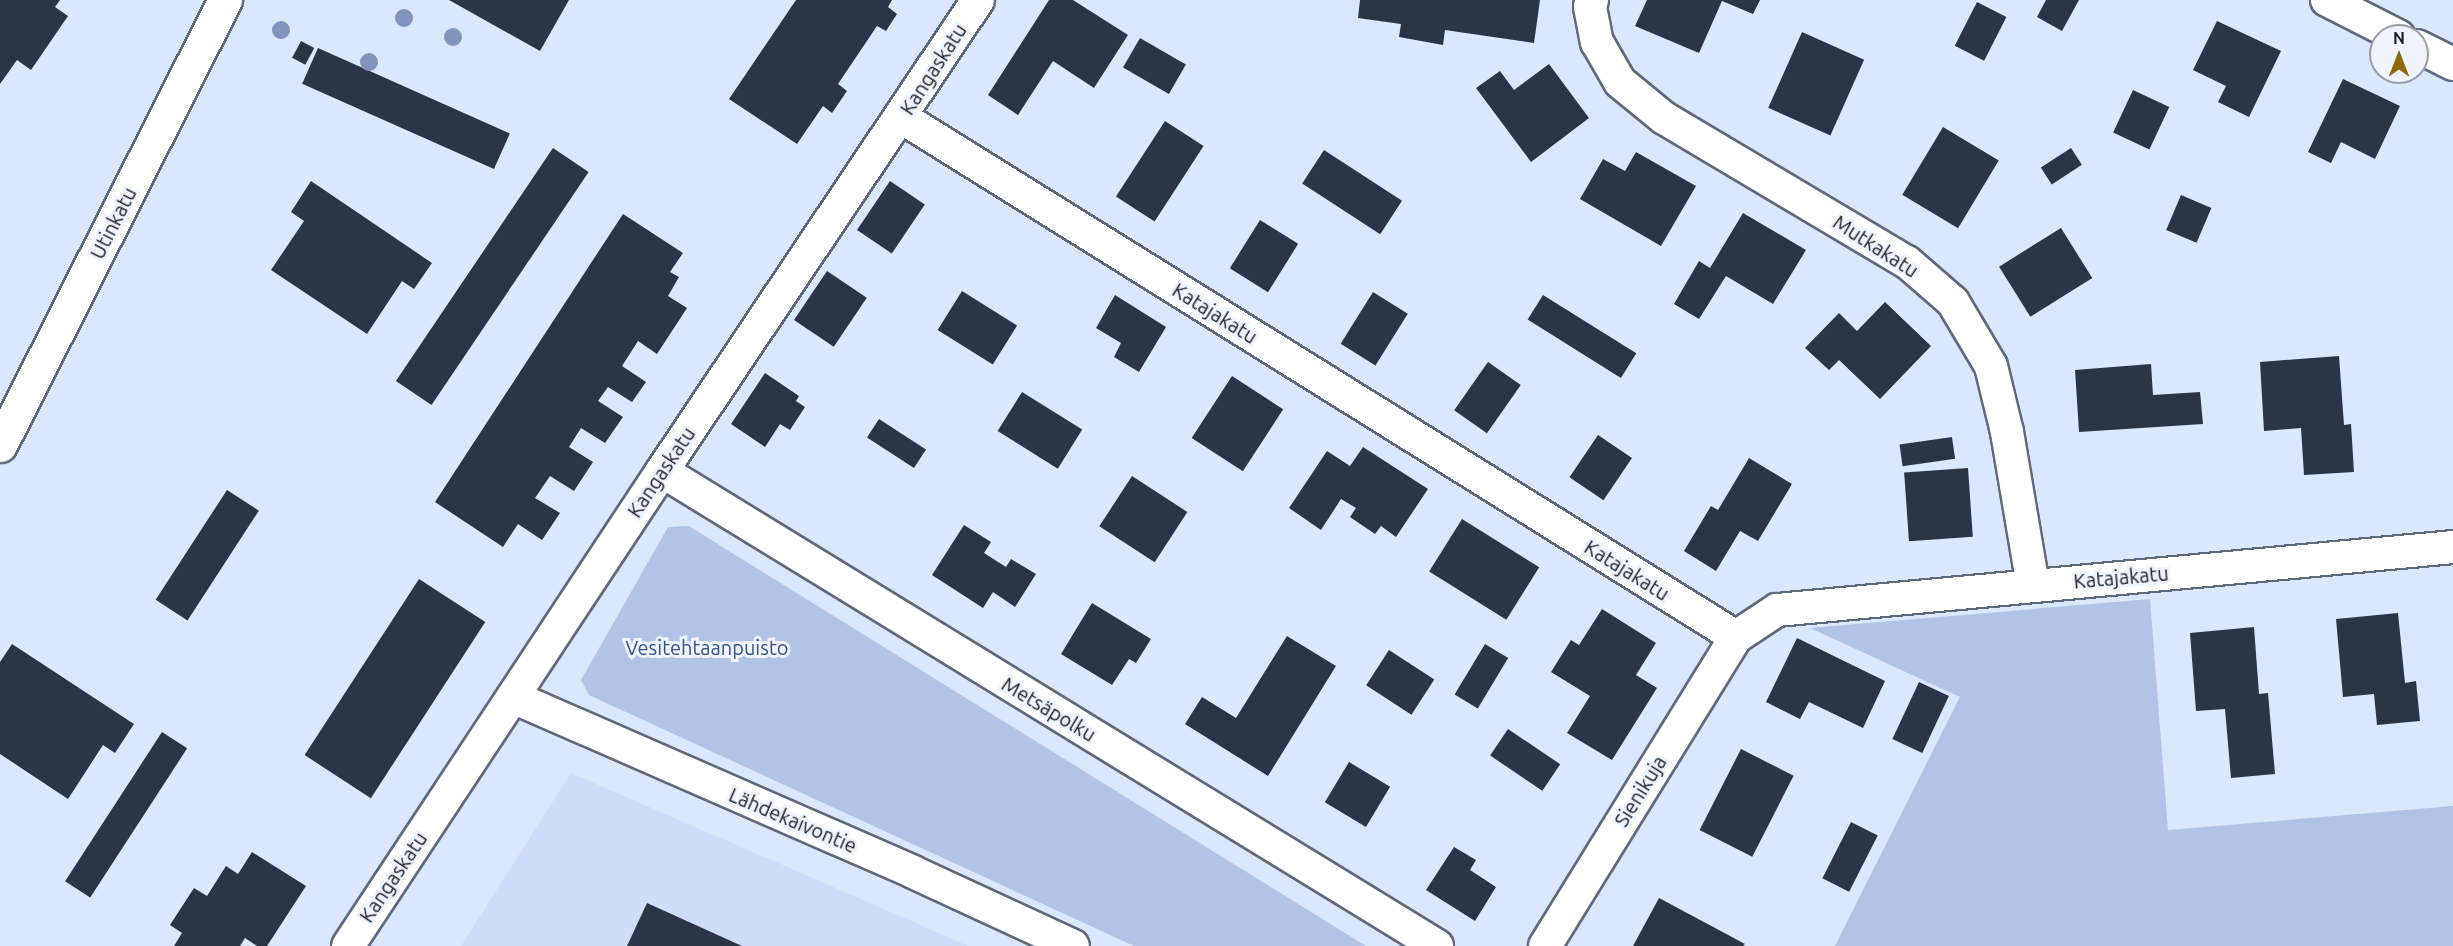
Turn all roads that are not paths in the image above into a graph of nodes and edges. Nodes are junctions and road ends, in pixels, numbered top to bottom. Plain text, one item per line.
1 (225, 0) edge
2 (978, 0) edge
3 (1592, 0) edge
4 (2327, 0) edge
5 (2374, 24) edge
6 (2429, 52) edge
7 (2453, 64) edge
8 (901, 117) junction
9 (0, 445) edge
10 (662, 471) junction
11 (2453, 547) edge
12 (2033, 585) junction
13 (1736, 638) junction
14 (513, 697) junction
15 (348, 946) edge
16 (1073, 946) edge
17 (1437, 946) edge
18 (1545, 946) edge

1 - 9 street, Utinkatu
2 - 8 street, Kangaskatu
3 - 12 street, Mutkakatu
4 - 5 street
6 - 7 street
8 - 10 street, Kangaskatu
8 - 13 street, Katajakatu
10 - 14 street, Kangaskatu
10 - 17 street, Metsäpolku
11 - 12 street, Katajakatu
12 - 13 street, Katajakatu
13 - 18 street, Sienikuja
14 - 15 street, Kangaskatu
14 - 16 street, Lähdekaivontie

